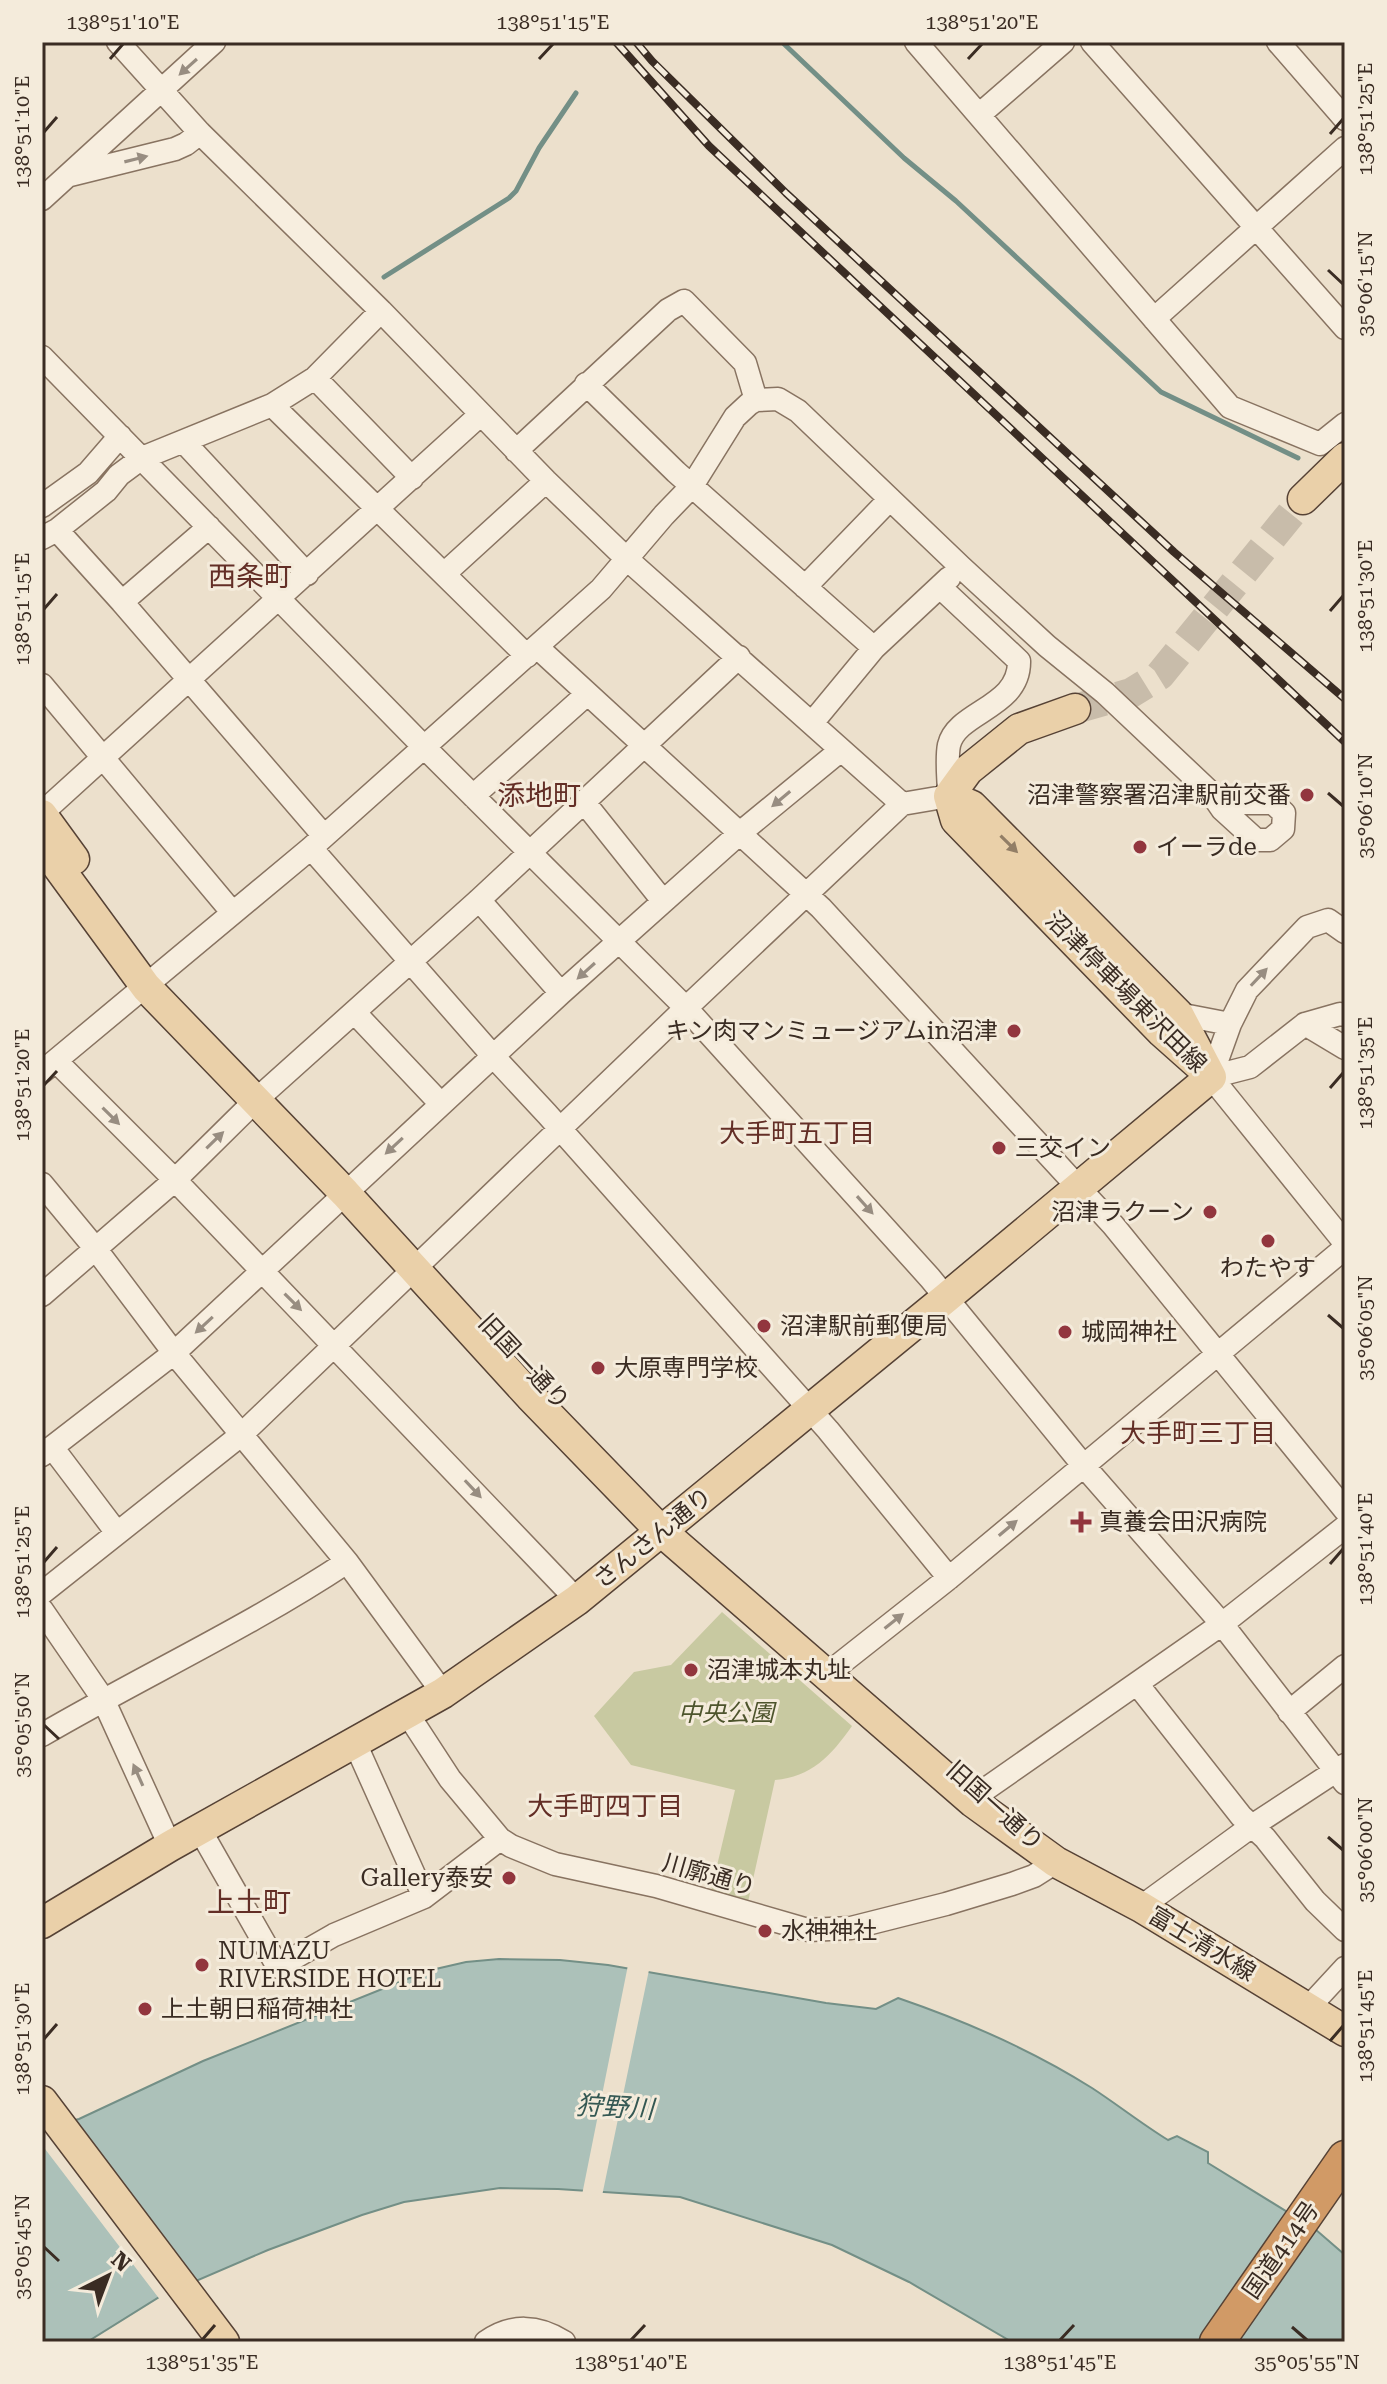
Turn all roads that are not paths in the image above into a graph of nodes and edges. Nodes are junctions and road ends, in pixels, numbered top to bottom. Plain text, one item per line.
1 (118, 42) edge
2 (214, 42) edge
3 (916, 42) edge
4 (1063, 42) edge
5 (1092, 42) edge
6 (1278, 42) edge
7 (161, 91) junction
8 (979, 115) junction
9 (1345, 119) edge
10 (200, 133) junction
11 (1345, 148) edge
12 (67, 176) junction
13 (42, 181) edge
14 (42, 199) edge
15 (1256, 228) junction
16 (381, 311) junction
17 (1154, 319) junction
18 (1345, 328) edge
19 (42, 357) edge
20 (315, 378) junction
21 (586, 384) junction
22 (756, 400) junction
23 (272, 405) junction
24 (480, 415) junction
25 (1345, 424) edge
26 (120, 436) junction
27 (184, 442) junction
28 (516, 451) junction
29 (142, 458) junction
30 (1345, 458) edge
31 (412, 478) junction
32 (546, 481) junction
33 (692, 486) junction
34 (890, 499) junction
35 (1303, 499) tunnel mouth
36 (42, 506) edge
37 (377, 510) junction
38 (209, 527) junction
39 (49, 534) edge
40 (628, 560) junction
41 (961, 567) junction
42 (307, 574) junction
43 (444, 574) junction
44 (805, 587) junction
45 (940, 587) junction
46 (280, 599) junction
47 (122, 602) junction
48 (874, 648) junction
49 (532, 651) junction
50 (739, 657) junction
51 (189, 680) junction
52 (42, 685) edge
53 (586, 695) junction
54 (1075, 709) tunnel mouth
55 (812, 723) junction
56 (643, 747) junction
57 (425, 748) junction
58 (841, 750) junction
59 (102, 759) junction
60 (1211, 793) dead end
61 (473, 796) junction
62 (949, 796) junction
63 (584, 802) junction
64 (902, 804) junction
65 (42, 814) edge
66 (740, 833) junction
67 (318, 842) junction
68 (42, 845) edge
69 (529, 851) junction
70 (807, 894) junction
71 (479, 900) junction
72 (663, 901) junction
73 (232, 912) junction
74 (1345, 932) edge
75 (620, 940) junction
76 (411, 961) junction
77 (152, 980) junction
78 (561, 993) junction
79 (686, 1008) junction
80 (355, 1013) junction
81 (1178, 1014) junction
82 (1345, 1015) edge
83 (1230, 1024) junction
84 (1305, 1024) junction
85 (1345, 1048) edge
86 (493, 1056) junction
87 (49, 1067) edge
88 (1211, 1077) junction
89 (263, 1095) junction
90 (440, 1103) junction
91 (561, 1130) junction
92 (175, 1180) junction
93 (42, 1184) edge
94 (351, 1186) junction
95 (1079, 1188) junction
96 (1345, 1245) edge
97 (95, 1248) junction
98 (422, 1264) junction
99 (262, 1271) junction
100 (42, 1295) edge
101 (946, 1298) junction
102 (335, 1346) junction
103 (174, 1353) junction
104 (1218, 1353) junction
105 (809, 1410) junction
106 (241, 1435) junction
107 (47, 1451) edge
108 (1083, 1465) junction
109 (1345, 1510) edge
110 (669, 1524) junction
111 (1345, 1527) edge
112 (117, 1533) junction
113 (347, 1562) junction
114 (949, 1578) junction
115 (42, 1593) edge
116 (577, 1600) junction
117 (42, 1610) edge
118 (1222, 1624) junction
119 (840, 1664) junction
120 (1345, 1666) edge
121 (1138, 1685) junction
122 (443, 1693) junction
123 (103, 1699) junction
124 (1289, 1712) junction
125 (407, 1713) junction
126 (42, 1735) edge
127 (355, 1743) junction
128 (1342, 1773) edge
129 (980, 1793) junction
130 (1252, 1826) junction
131 (200, 1830) junction
132 (500, 1839) junction
133 (170, 1846) junction
134 (1056, 1862) junction
135 (424, 1897) junction
136 (1141, 1907) junction
137 (42, 1923) edge
138 (1345, 1930) edge
139 (1345, 1968) edge
140 (1308, 2008) junction
141 (1345, 2031) edge
142 (42, 2101) edge
143 (42, 2127) edge
144 (1345, 2158) edge
145 (207, 2342) edge
146 (224, 2342) edge
147 (486, 2342) edge
148 (564, 2342) edge
149 (1217, 2342) edge

1 - 7 street
2 -> 7 street
3 - 8 street
4 - 8 street
5 - 15 street
6 - 9 street
7 - 10 street
7 - 12 street
8 - 17 street
12 -> 10 street
10 - 16 street
11 - 15 street
12 - 13 street
12 - 14 street
15 - 17 street
15 - 18 street
16 - 20 street
16 - 24 street
17 - 25 street
19 - 26 street
20 - 23 street
20 - 31 street
21 - 22 street
21 - 28 street
21 - 33 street
22 - 33 street
22 - 34 street
23 - 27 street
23 - 37 street
24 - 28 street
24 - 31 street
26 - 29 street
26 - 36 street
27 - 29 street
27 - 42 street
28 - 32 street
29 - 38 street
29 - 39 street
30 - 35 main road
31 - 37 street
32 - 40 street
32 - 43 street
33 - 40 street
33 - 44 street
34 - 41 street
34 - 44 street
37 - 42 street
37 - 43 street
38 - 46 street
38 - 47 street
39 - 47 street
40 - 49 street
40 - 50 street
41 - 45 street
41 - 60 street
42 - 46 street
43 - 49 street
44 - 48 street
45 - 48 street
45 - 62 street
46 - 51 street
46 - 57 street
47 - 51 street
48 - 55 street
49 - 53 street
49 - 57 street
50 - 55 street
50 - 56 street
51 - 59 street
51 - 67 street
52 - 59 street
53 - 56 street
53 - 61 street
54 - 62 main road
55 - 58 street
56 - 63 street
56 - 66 street
57 - 61 street
57 - 67 street
58 - 64 street
58 -> 66 street
59 - 65 street
59 - 73 street
61 - 69 street
62 - 64 street
62 -> 81 main road, 沼津停車場東沢田線
62 - 88 main road, 沼津停車場東沢田線
63 - 69 street
63 - 72 street
64 - 70 street
65 - 77 main road, 旧国一通り
66 - 70 street
66 - 72 street
67 - 73 street
67 - 76 street
68 - 77 main road, 旧国一通り
69 - 71 street
69 - 75 street
70 - 79 street
70 - 95 street
71 - 76 street
71 - 78 street
72 - 75 street
73 - 77 street
83 -> 74 street
75 -> 78 street
75 - 79 street
76 - 80 street
76 - 86 street
77 - 87 street
77 - 89 main road, 旧国一通り
78 - 86 street
79 - 91 street
79 -> 101 street
80 - 89 street
80 - 90 street
81 - 83 street
81 - 88 main road, 沼津停車場東沢田線
82 - 84 street
83 - 88 street
84 - 85 street
84 - 88 street
86 - 90 street
86 - 91 street
87 -> 92 street
88 - 95 main road, さんさん通り
88 - 96 street
92 -> 89 street
89 - 94 main road, 旧国一通り
90 -> 94 street
91 - 98 street
91 - 105 street
92 - 97 street
92 - 99 street
93 - 97 street
94 - 98 main road, 旧国一通り
94 - 99 street
95 - 101 main road, さんさん通り
95 - 104 street
96 - 104 street
97 - 100 street
97 - 103 street
98 - 102 street
98 - 110 main road, 旧国一通り
99 -> 102 street
99 -> 103 street
101 - 105 main road, さんさん通り
101 - 108 street
102 - 106 street
102 -> 116 street
103 - 106 street
103 - 107 street
104 - 108 street
104 - 109 street
105 - 110 main road, さんさん通り
105 - 114 street
106 - 112 street
106 - 113 street
107 - 112 street
114 -> 108 street
108 - 118 street
110 - 116 main road, さんさん通り
110 - 119 main road, 旧国一通り
110 - 134 main road, 旧国一通り
111 - 118 street
112 - 115 street
113 - 122 street
113 - 123 street
119 -> 114 street
116 - 122 main road, さんさん通り
117 - 123 street
118 - 121 street
118 - 124 street
119 - 129 main road, 旧国一通り
120 - 124 street
121 - 129 street
121 - 130 street
122 - 125 main road, さんさん通り
123 - 126 street
133 -> 123 street
124 - 128 street
125 - 127 main road, さんさん通り
125 - 132 street, 川廓通り
127 - 131 main road, さんさん通り
127 - 135 street
128 - 130 street
129 - 134 main road, 旧国一通り
130 - 136 street
130 - 138 street
131 - 133 main road, さんさん通り
131 - 135 street
132 - 134 street, 川廓通り
132 - 135 street
133 - 137 main road, さんさん通り
134 - 136 main road, 富士清水線
136 - 140 main road, 富士清水線
139 - 140 street
140 - 141 main road, 富士清水線
142 - 146 main road
143 - 145 main road
144 - 149 highway, 国道414号
147 - 148 street

